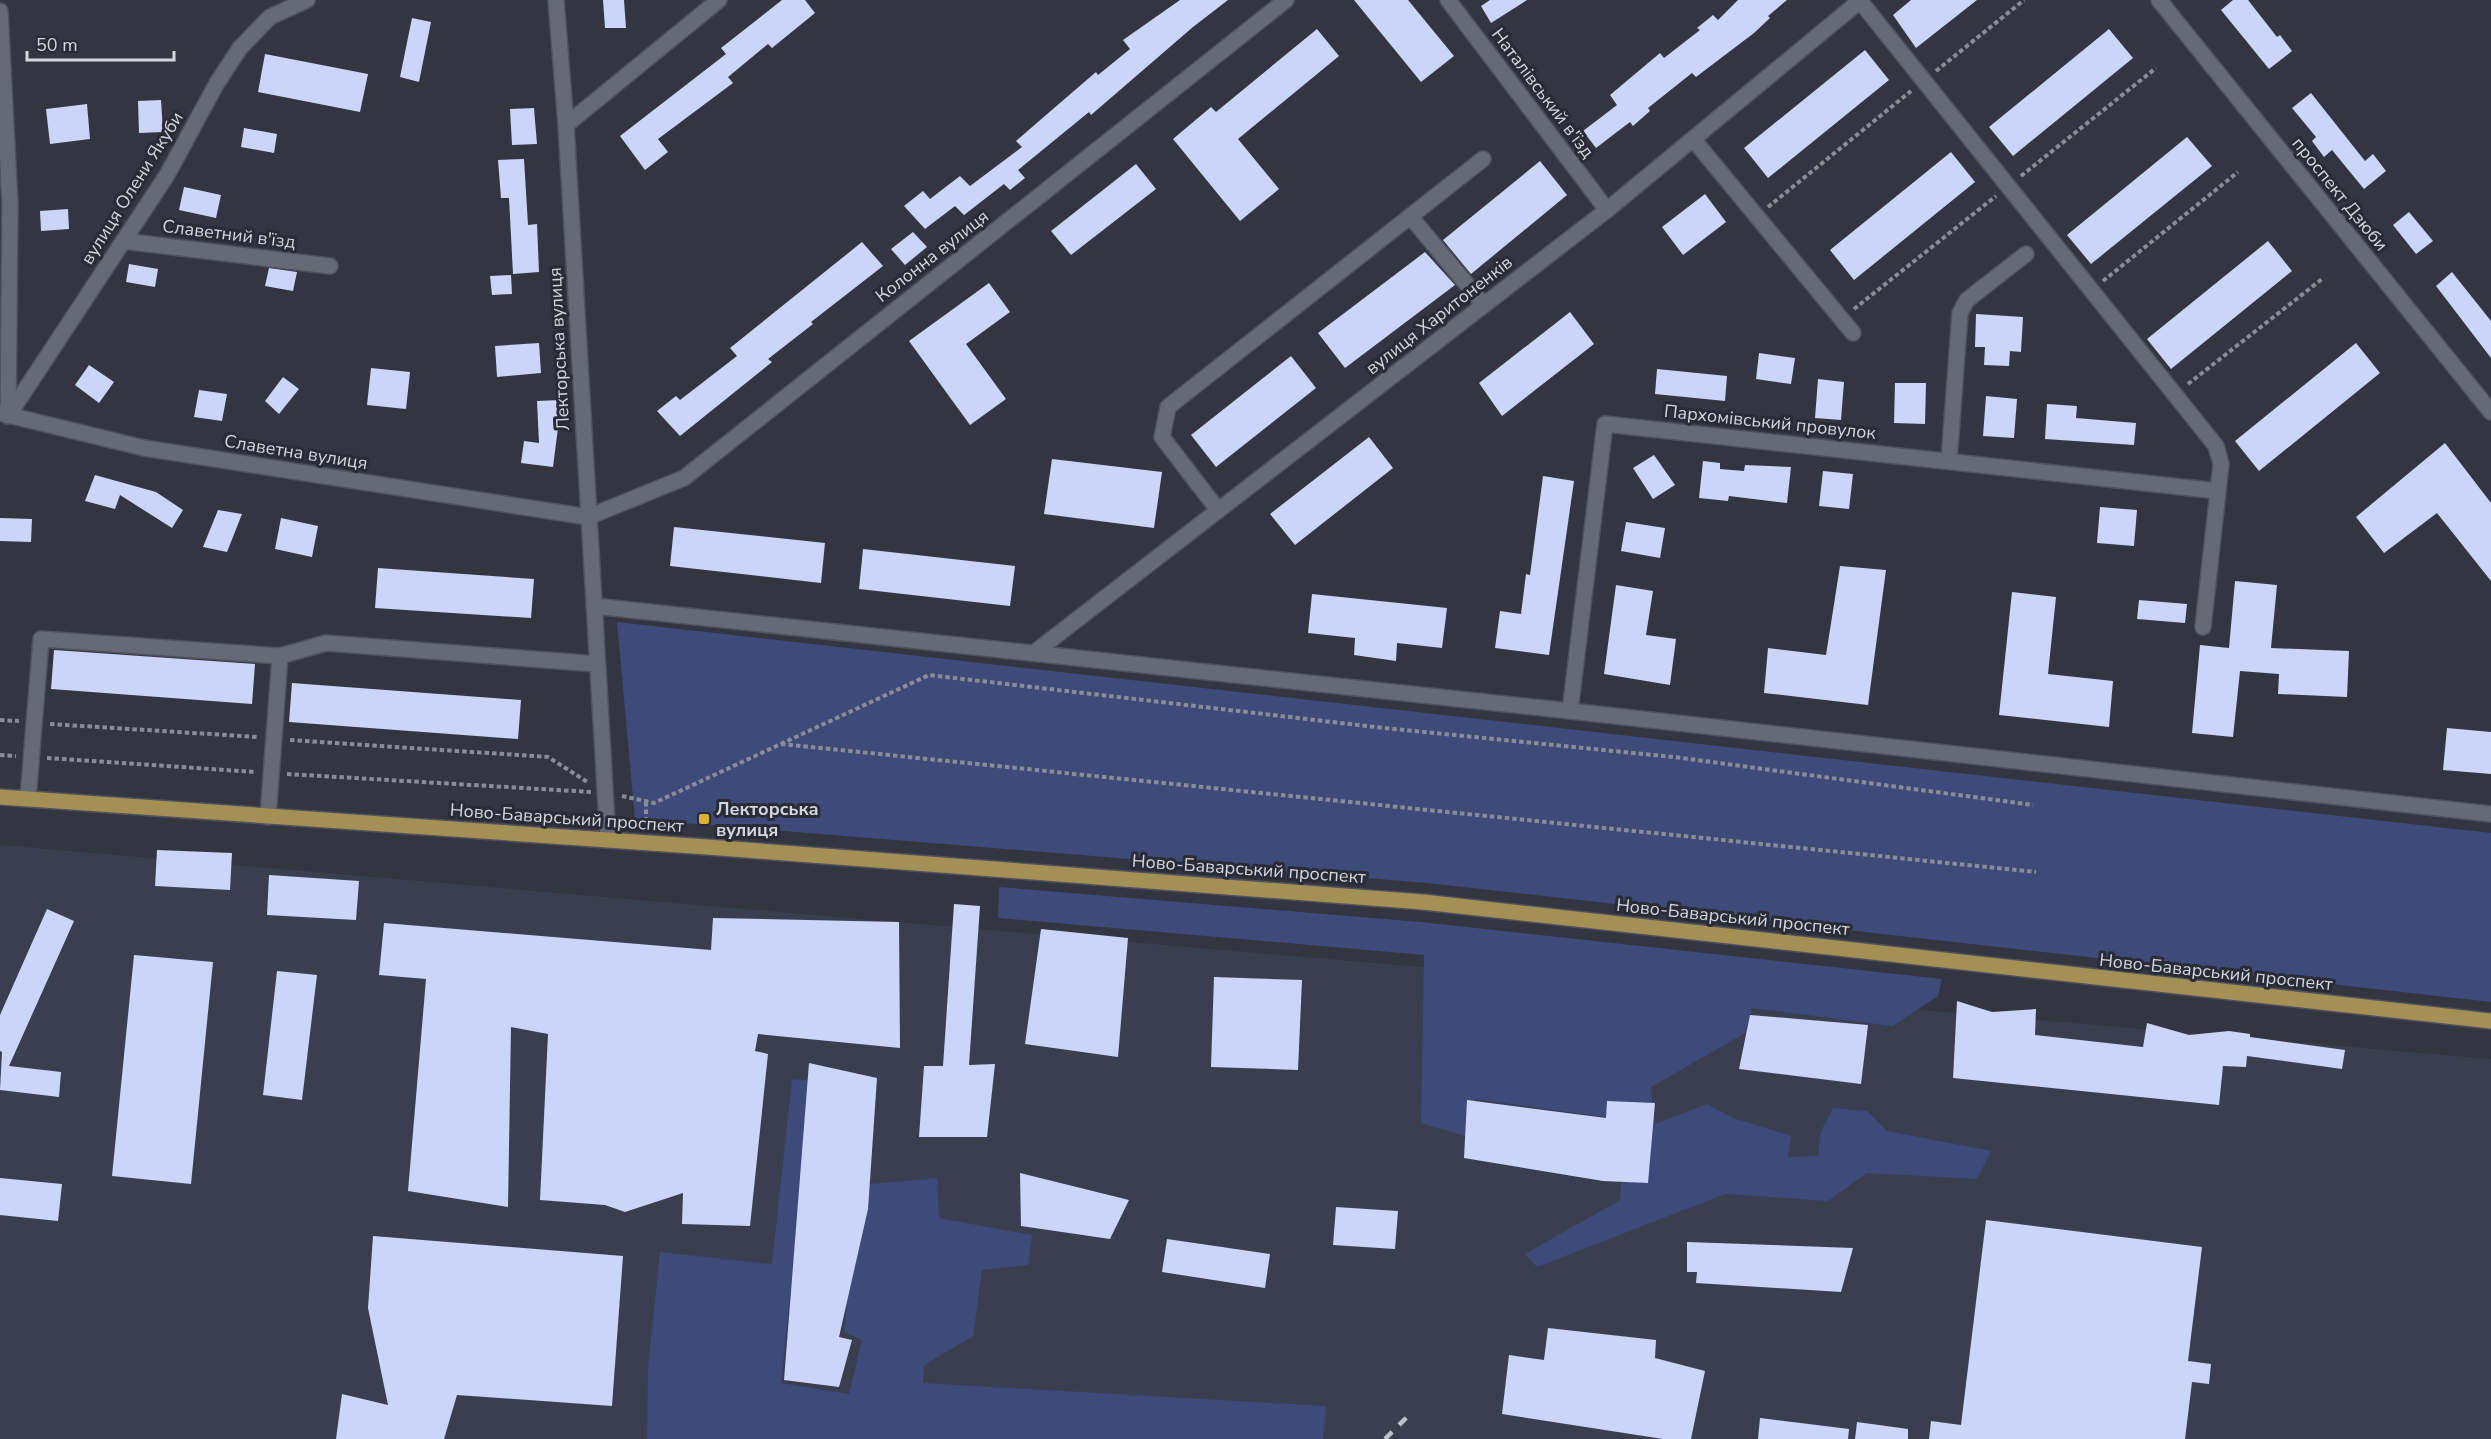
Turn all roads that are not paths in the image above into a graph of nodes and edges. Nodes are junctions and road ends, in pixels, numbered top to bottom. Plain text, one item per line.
1 (307, 0) edge
2 (556, 0) edge
3 (719, 0) edge
4 (1286, 0) edge
5 (1448, 0) edge
6 (2159, 0) edge
7 (1860, 1) edge
8 (0, 11) edge
9 (566, 125) junction
10 (1692, 139) junction
11 (1483, 159) dead end
12 (1607, 210) junction
13 (1410, 216) junction
14 (123, 241) junction
15 (2026, 254) dead end
16 (330, 266) dead end
17 (1484, 305) junction
18 (1852, 333) dead end
19 (2491, 412) edge
20 (4, 415) edge
21 (1949, 461) junction
22 (2218, 491) junction
23 (1218, 510) junction
24 (588, 517) junction
25 (594, 606) junction
26 (2203, 627) dead end
27 (1035, 652) junction
28 (280, 656) junction
29 (597, 664) junction
30 (1570, 711) junction
31 (0, 797) edge
32 (28, 799) junction
33 (2491, 814) edge
34 (268, 817) junction
35 (608, 840) junction
36 (2491, 1021) edge

1 - 14 street, вулиця Олени Якуби
2 - 9 street, Лекторська вулиця
3 - 9 street
4 - 24 street, Колонна вулиця
5 - 12 street, Наталівський в'їзд
6 - 19 street, проспект Дзюби
7 - 10 street, вулиця Харитоненків
7 - 22 street
8 - 20 street
9 - 24 street, Лекторська вулиця
10 - 12 street, вулиця Харитоненків
10 - 18 street
11 - 13 street
12 - 17 street, вулиця Харитоненків
13 - 17 street
13 - 23 street
14 - 16 street, Славетний в'їзд
14 - 20 street, вулиця Олени Якуби
15 - 21 street
17 - 23 street, вулиця Харитоненків
20 - 24 street, Славетна вулиця
21 - 22 street, Пархомівський провулок
21 - 30 street, Пархомівський провулок
22 - 26 street
23 - 27 street, вулиця Харитоненків
24 - 25 street, Лекторська вулиця
25 - 27 street
25 - 29 street, Лекторська вулиця
27 - 30 street
28 - 29 street
28 - 32 street
28 - 34 street
29 - 35 street, Лекторська вулиця
30 - 33 street
31 - 32 main road, Ново-Баварський проспект
32 - 34 main road, Ново-Баварський проспект
34 - 35 main road, Ново-Баварський проспект
35 - 36 main road, Ново-Баварський проспект

